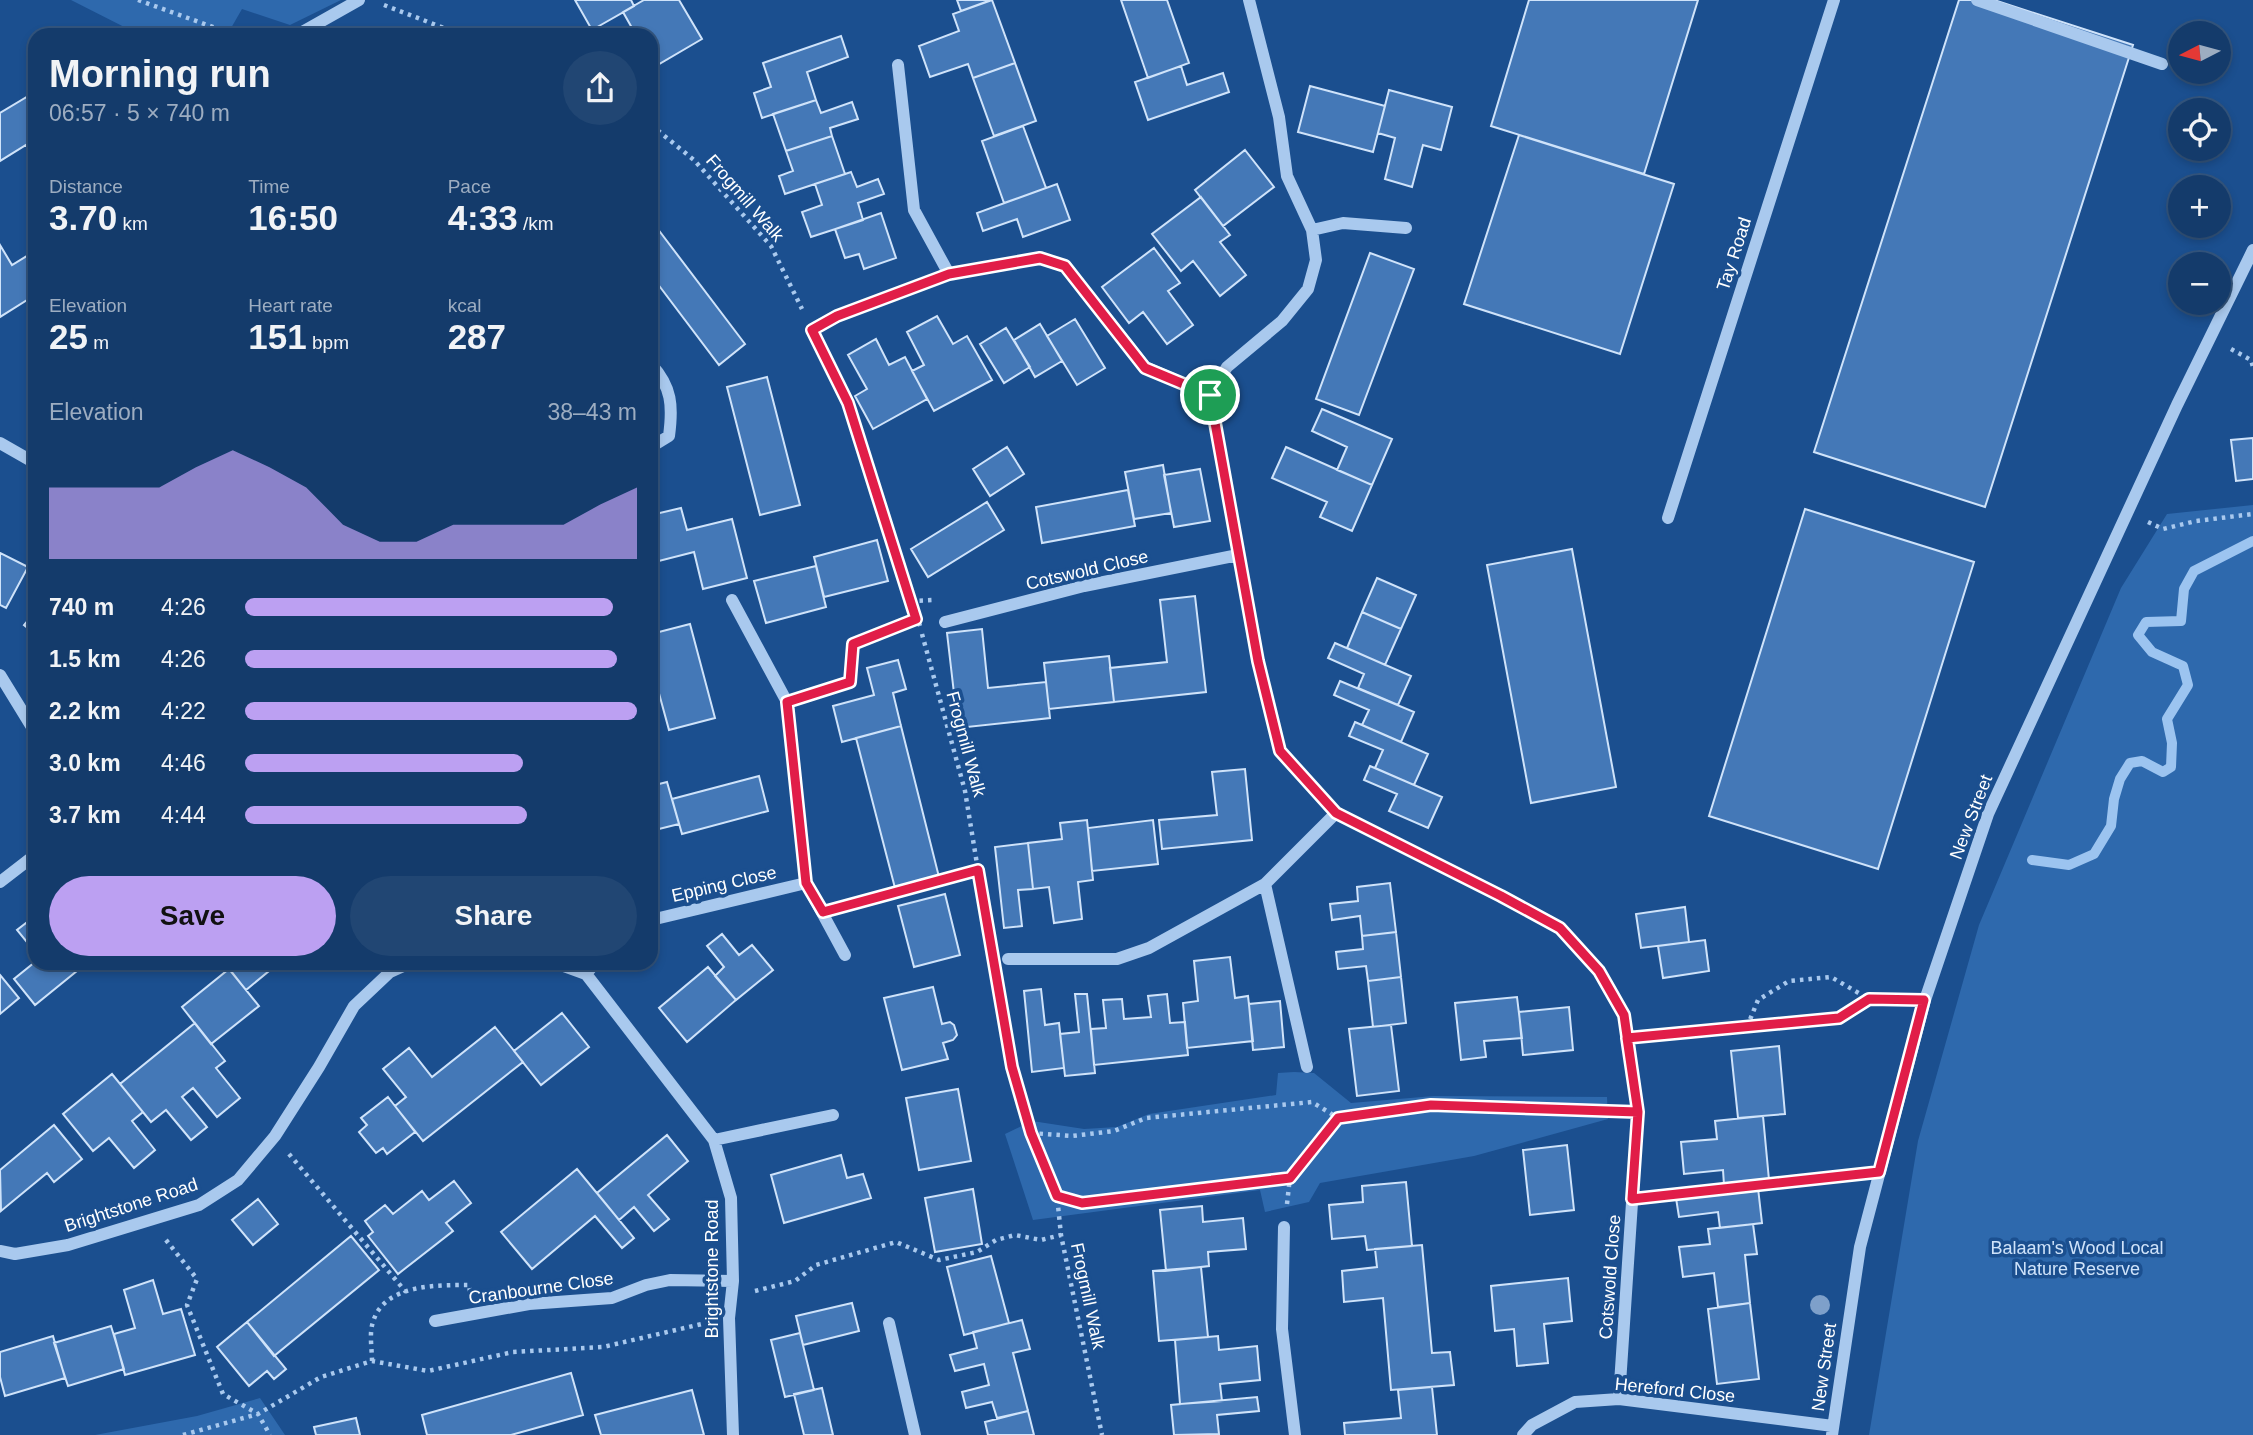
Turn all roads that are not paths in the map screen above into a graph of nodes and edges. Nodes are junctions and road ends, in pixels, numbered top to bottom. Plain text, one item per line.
1 (359, 0) edge
2 (1250, 0) edge
3 (1834, 0) edge
4 (1977, 0) edge
5 (309, 28) edge
6 (2162, 64) dead end
7 (898, 65) dead end
8 (1406, 228) dead end
9 (1312, 230) junction
10 (2253, 250) edge
11 (2250, 268) edge
12 (949, 274) junction
13 (812, 330) road end
14 (658, 371) edge
15 (1210, 395) junction
16 (658, 442) edge
17 (0, 443) edge
18 (28, 459) edge
19 (1668, 518) dead end
20 (1238, 555) junction
21 (732, 600) dead end
22 (945, 622) dead end
23 (0, 675) edge
24 (850, 682) road end
25 (787, 702) junction
26 (28, 721) edge
27 (1336, 813) junction
28 (28, 860) edge
29 (0, 882) edge
30 (806, 883) junction
31 (1265, 884) junction
32 (658, 918) edge
33 (845, 955) dead end
34 (1008, 959) dead end
35 (394, 970) edge
36 (575, 970) edge
37 (589, 970) edge
38 (586, 974) junction
39 (1307, 1067) dead end
40 (833, 1115) dead end
41 (714, 1140) junction
42 (1284, 1227) dead end
43 (0, 1251) edge
44 (733, 1281) junction
45 (435, 1321) dead end
46 (889, 1323) dead end
47 (1619, 1399) junction
48 (1833, 1430) edge
49 (733, 1435) edge
50 (915, 1435) edge
51 (1295, 1435) edge
52 (1523, 1435) edge

1 - 5 street
2 - 9 street
3 - 19 street, Tay Road
4 - 6 street
7 - 12 street
8 - 9 street
9 - 15 street
10 - 11 street, New Street
11 - 48 street, New Street
12 - 13 street
12 - 15 street
14 - 16 street
15 - 20 street, Cotswold Close
17 - 18 street
20 - 22 street, Cotswold Close
20 - 27 street, Cotswold Close
21 - 25 street
23 - 26 street
24 - 25 street
25 - 30 street
27 - 31 street
27 - 47 street, Cotswold Close
28 - 29 street
30 - 32 street, Epping Close
30 - 33 street
31 - 34 street
31 - 39 street
35 - 43 street, Brightstone Road
36 - 38 street
37 - 38 street
38 - 41 street, Brightstone Road
40 - 41 street
41 - 44 street, Brightstone Road
42 - 51 street
44 - 45 street, Cranbourne Close
44 - 49 street, Brightstone Road
46 - 50 street
47 - 48 street, Hereford Close
47 - 52 street, Hereford Close

